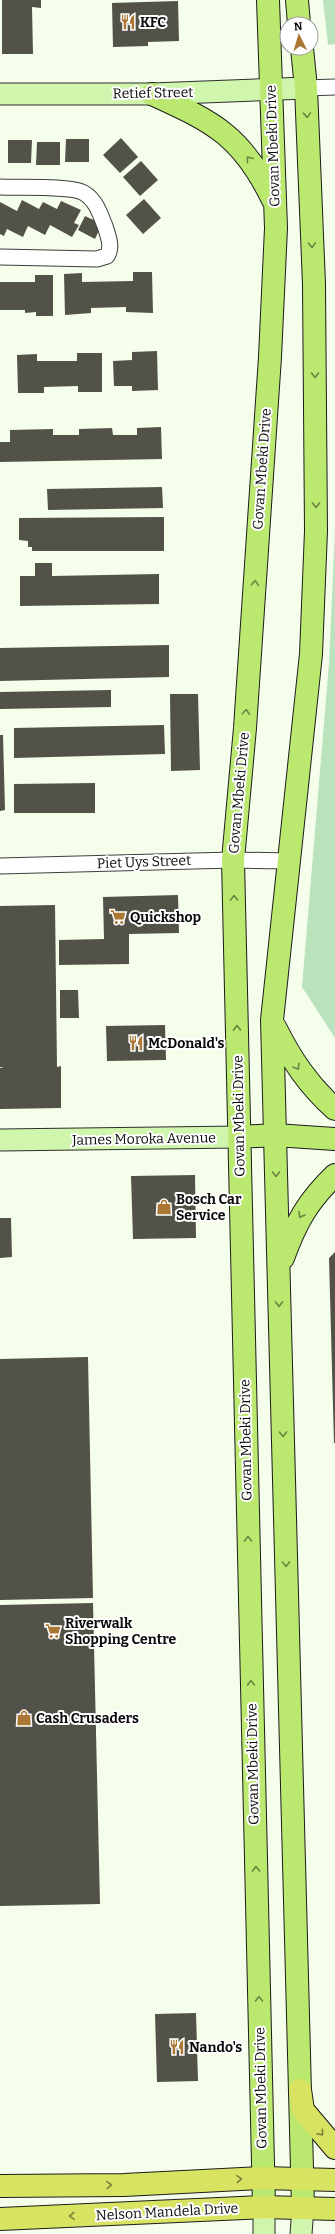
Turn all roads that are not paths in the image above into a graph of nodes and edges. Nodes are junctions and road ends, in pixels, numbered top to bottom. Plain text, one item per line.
1 (268, 0) edge
2 (297, 0) edge
3 (298, 16) edge
4 (303, 56) edge
5 (335, 87) edge
6 (306, 88) junction
7 (271, 89) junction
8 (0, 94) edge
9 (152, 94) junction
10 (0, 187) edge
11 (275, 204) junction
12 (0, 257) edge
13 (233, 860) junction
14 (289, 861) junction
15 (0, 866) edge
16 (272, 1020) junction
17 (335, 1109) edge
18 (275, 1135) junction
19 (239, 1137) junction
20 (335, 1139) edge
21 (0, 1140) edge
22 (335, 1175) edge
23 (278, 1271) junction
24 (300, 2090) junction
25 (335, 2148) edge
26 (263, 2178) junction
27 (302, 2179) junction
28 (335, 2180) edge
29 (0, 2186) edge
30 (264, 2207) junction
31 (303, 2207) junction
32 (335, 2209) edge
33 (0, 2219) edge
34 (264, 2234) edge
35 (302, 2234) edge

1 - 7 main road, Govan Mbeki Drive
2 - 3 main road
4 - 6 main road
5 - 6 street
6 - 7 street, Retief Street
6 -> 14 main road
7 - 9 street, Retief Street
7 - 11 main road, Govan Mbeki Drive
8 - 9 street, Retief Street
11 -> 9 main road
10 - 12 street
13 -> 11 main road, Govan Mbeki Drive
13 - 14 street, Piet Uys Street
13 - 15 street, Piet Uys Street
19 -> 13 main road, Govan Mbeki Drive
14 - 16 main road
16 -> 17 main road
16 - 18 main road
18 - 19 main road, James Moroka Avenue
18 - 20 main road, James Moroka Avenue
18 -> 23 main road
19 - 21 street, James Moroka Avenue
26 -> 19 main road, Govan Mbeki Drive
22 -> 23 main road
23 -> 24 main road
24 -> 25 highway
24 - 27 main road
26 - 27 highway, Nelson Mandela Drive
29 -> 26 highway, Nelson Mandela Drive
26 - 30 main road, Govan Mbeki Drive
27 - 28 highway, Nelson Mandela Drive
27 - 31 main road
30 - 31 highway, Nelson Mandela Drive
30 -> 33 highway, Nelson Mandela Drive
30 - 34 street, Govan Mbeki Drive
31 - 32 highway, Nelson Mandela Drive
31 - 35 street

